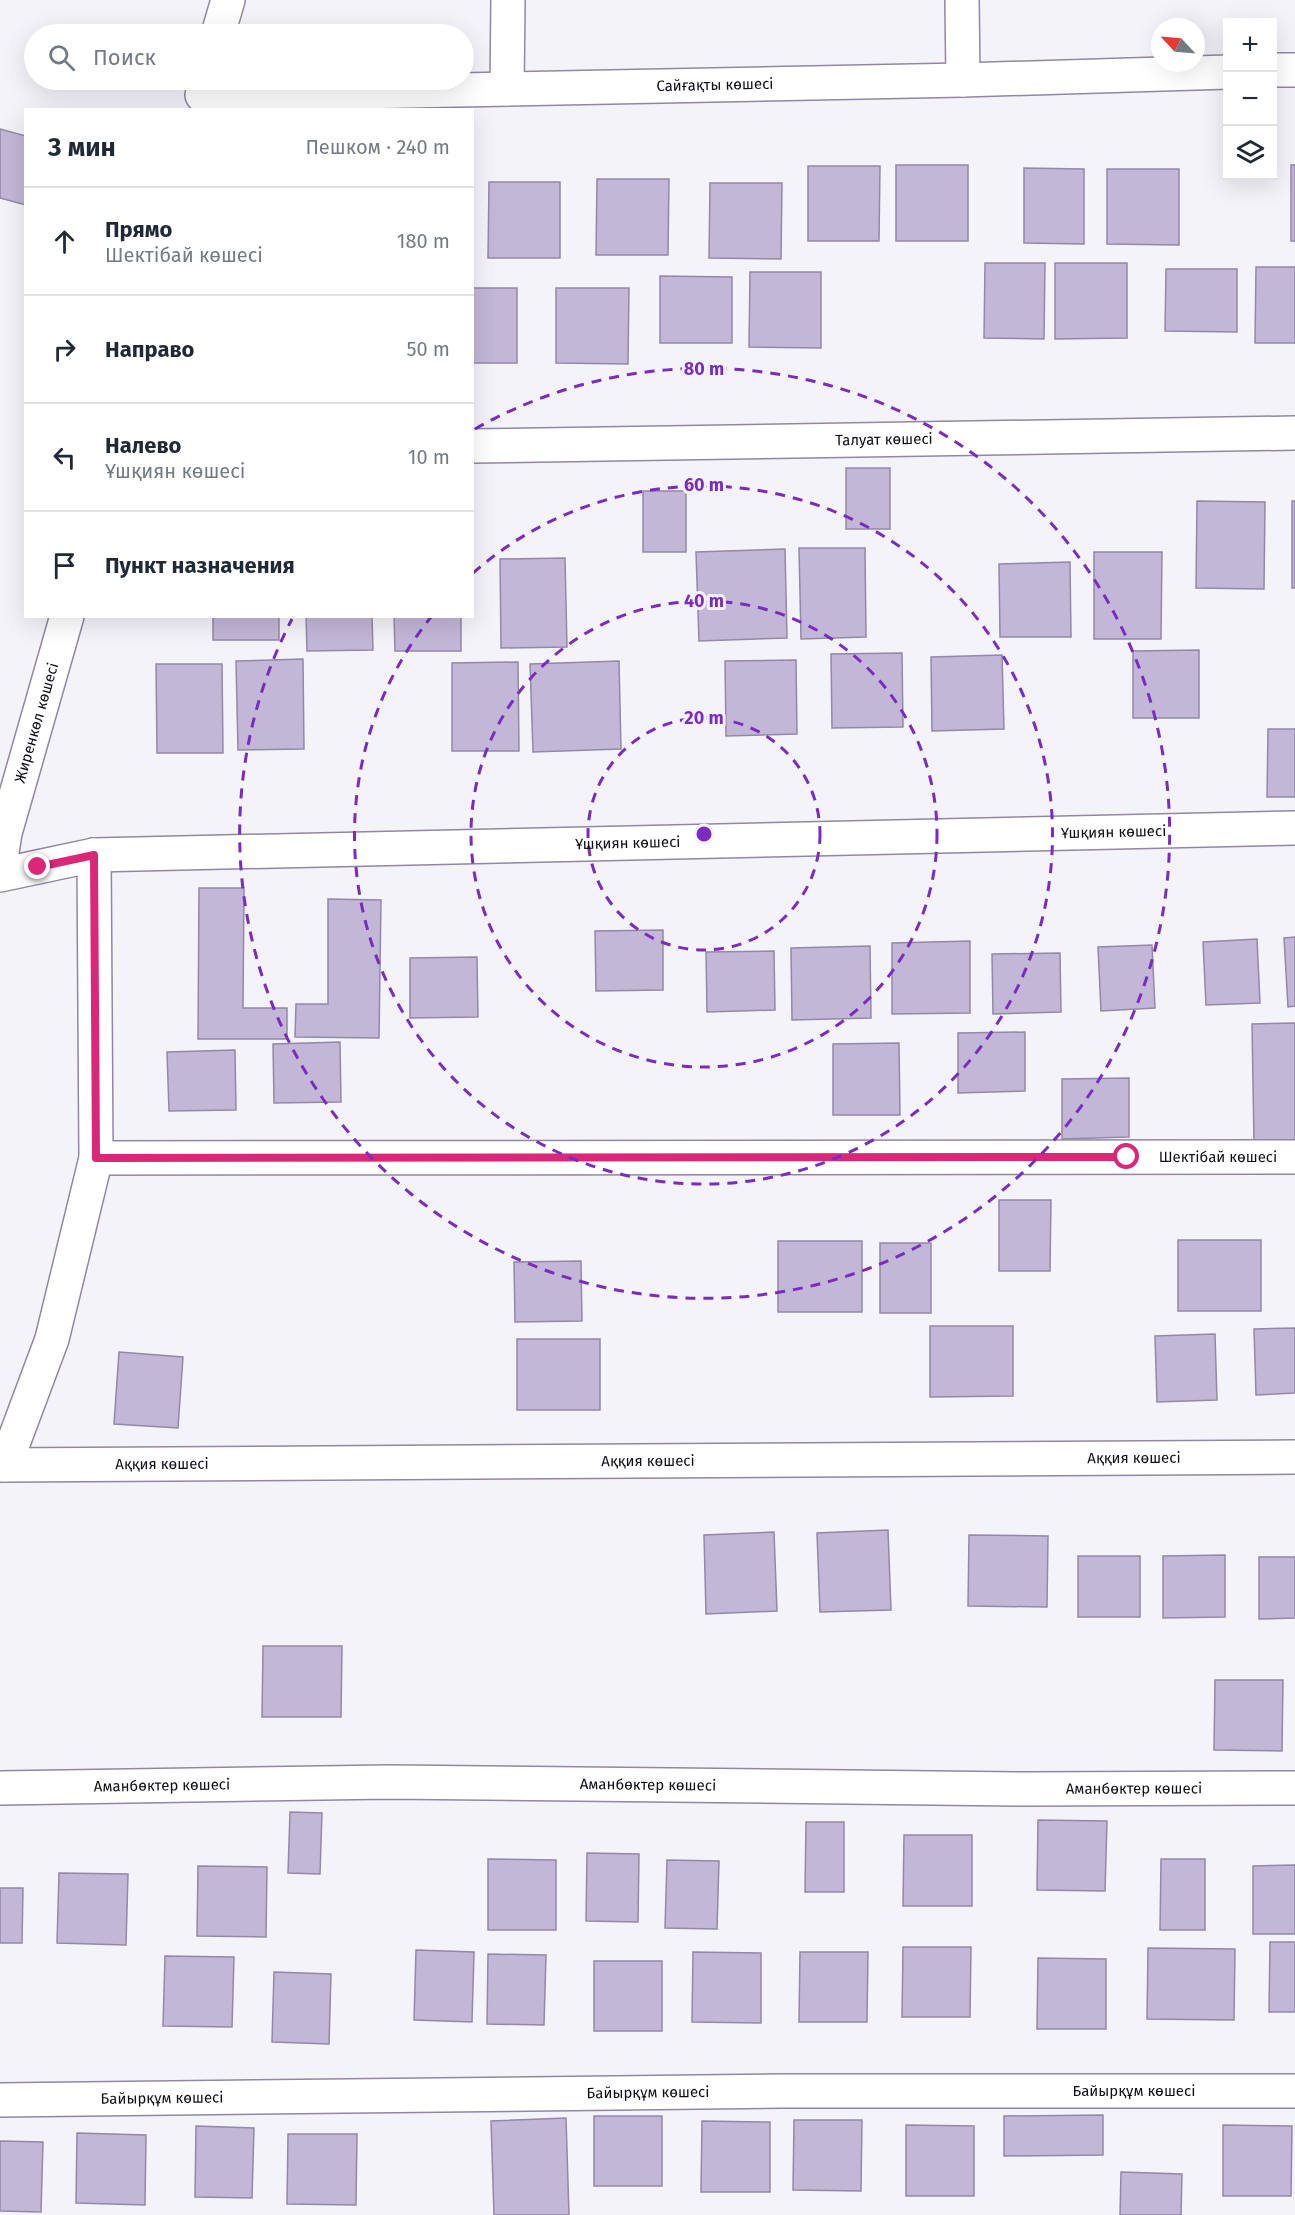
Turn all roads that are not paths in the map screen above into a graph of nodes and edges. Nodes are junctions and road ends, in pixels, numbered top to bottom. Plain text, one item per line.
1 (228, 0) edge
2 (508, 0) edge
3 (962, 0) edge
4 (222, 24) edge
5 (1277, 70) edge
6 (1295, 70) edge
7 (1223, 72) edge
8 (963, 80) junction
9 (507, 89) junction
10 (456, 90) edge
11 (474, 90) edge
12 (202, 95) edge
13 (1295, 434) edge
14 (474, 446) edge
15 (66, 618) edge
16 (1295, 828) edge
17 (94, 855) junction
18 (0, 865) edge
19 (0, 875) edge
20 (1295, 1157) edge
21 (96, 1158) junction
22 (1295, 1457) edge
23 (2, 1465) edge
24 (0, 1788) edge
25 (1295, 1788) edge
26 (1295, 2091) edge
27 (0, 2100) edge

1 - 4 street
2 - 9 street
3 - 8 street
5 - 6 street
7 - 8 street, Сайғақты көшесі
8 - 9 street, Сайғақты көшесі
9 - 11 street, Сайғақты көшесі
10 - 12 street, Сайғақты көшесі
13 - 14 street, Талуат көшесі
15 - 18 street, Жиренкөл көшесі
16 - 17 street, Ұшқиян көшесі
17 - 19 street, Ұшқиян көшесі
17 - 21 street
20 - 21 street, Шектібай көшесі
21 - 23 street
22 - 23 street, Аққия көшесі
24 - 25 street, Аманбөктер көшесі
26 - 27 street, Байырқұм көшесі

